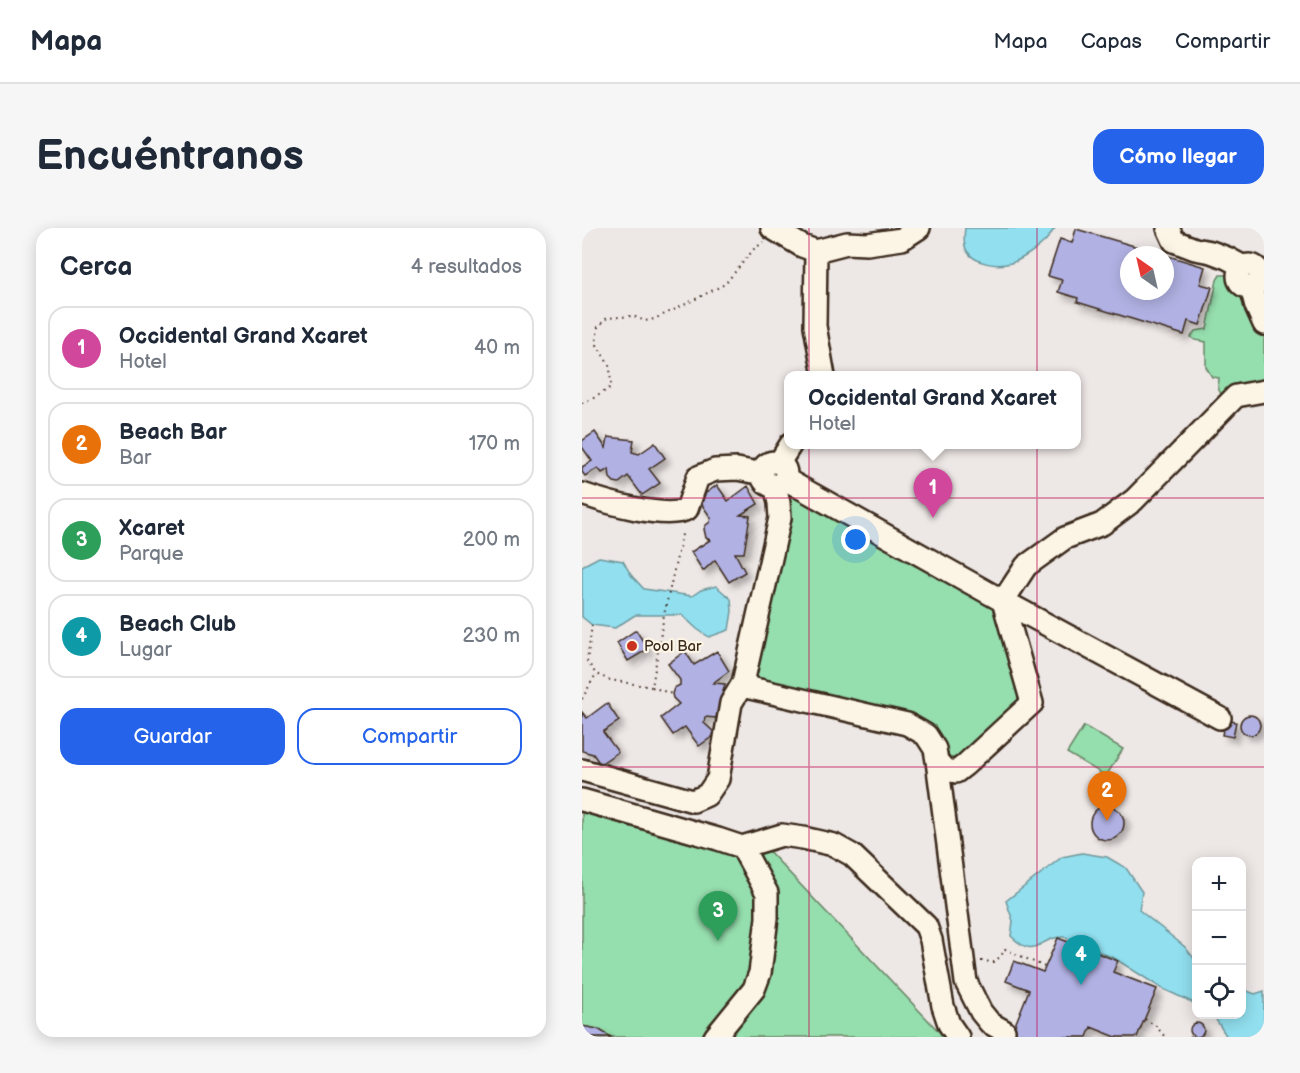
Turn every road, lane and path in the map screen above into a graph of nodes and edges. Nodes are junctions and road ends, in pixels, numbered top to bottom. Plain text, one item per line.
1 (919, 228) edge
2 (1168, 228) edge
3 (775, 230) edge
4 (816, 250) junction
5 (1264, 324) edge
6 (823, 371) edge
7 (1264, 391) edge
8 (582, 403) edge
9 (788, 449) edge
10 (775, 475) junction
11 (583, 496) edge
12 (687, 509) junction
13 (1003, 601) junction
14 (592, 625) dead end
15 (596, 675) junction
16 (743, 683) junction
17 (652, 687) junction
18 (672, 694) dead end
19 (582, 699) edge
20 (1220, 718) dead end
21 (937, 761) junction
22 (582, 770) edge
23 (582, 800) edge
24 (742, 848) junction
25 (960, 936) junction
26 (1045, 967) dead end
27 (1145, 1019) dead end
28 (1004, 1031) dead end
29 (715, 1037) edge
30 (958, 1037) edge
31 (1165, 1037) edge

1 - 4 lane
2 - 5 lane
3 - 4 lane
3 - 8 path
4 - 6 lane
7 - 13 lane
9 - 10 lane
10 - 12 lane
10 - 13 lane
10 - 16 lane
11 - 12 lane
12 - 17 path
13 - 20 lane
13 - 21 lane
14 - 15 path
15 - 17 path
15 - 19 path
16 - 21 lane
16 - 22 lane
17 - 18 path
21 - 25 lane
23 - 24 lane
24 - 29 lane
24 - 30 lane
25 - 26 path
25 - 28 lane
27 - 31 path

